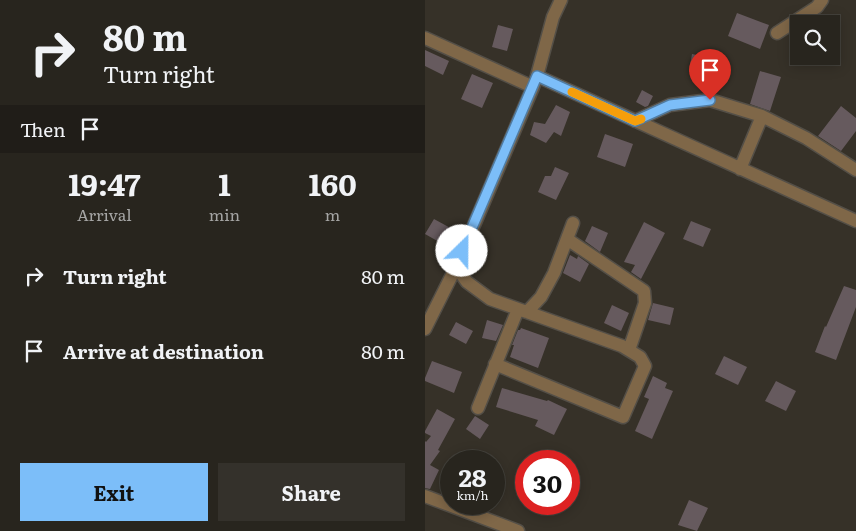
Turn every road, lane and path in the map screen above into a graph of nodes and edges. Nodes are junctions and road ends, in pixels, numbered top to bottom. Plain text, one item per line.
1 (561, 0) edge
2 (822, 0) edge
3 (777, 33) dead end
4 (425, 38) edge
5 (535, 82) junction
6 (762, 116) junction
7 (635, 121) junction
8 (740, 168) junction
9 (856, 170) edge
10 (856, 221) edge
11 (573, 223) dead end
12 (567, 238) junction
13 (456, 267) junction
14 (523, 310) junction
15 (425, 329) edge
16 (629, 350) junction
17 (495, 364) junction
18 (477, 408) dead end
19 (425, 496) edge
20 (518, 531) edge

1 - 5 street
2 - 3 street
4 - 5 street
5 - 7 street
5 - 13 street
6 - 7 street
6 - 8 street
6 - 9 street
7 - 8 street
8 - 10 street
11 - 12 street
12 - 14 street
12 - 16 street
13 - 14 street
13 - 15 street
14 - 16 street
14 - 17 street
16 - 17 street
17 - 18 street
19 - 20 street

